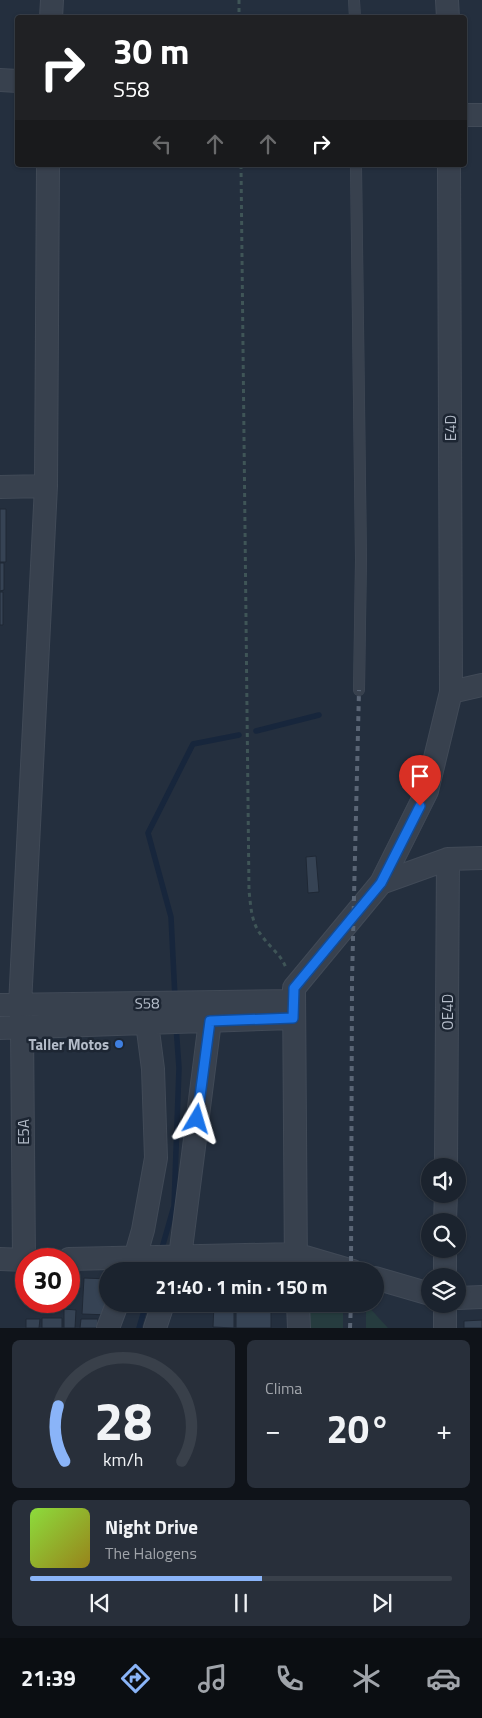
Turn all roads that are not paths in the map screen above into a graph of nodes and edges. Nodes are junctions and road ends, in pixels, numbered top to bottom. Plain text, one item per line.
1 (52, 0) edge
2 (354, 0) edge
3 (448, 0) edge
4 (51, 15) edge
5 (355, 15) edge
6 (448, 15) edge
7 (0, 80) edge
8 (15, 81) edge
9 (482, 114) edge
10 (467, 115) edge
11 (48, 167) edge
12 (356, 167) edge
13 (449, 167) edge
14 (46, 486) junction
15 (0, 487) edge
16 (482, 686) edge
17 (358, 690) dead end
18 (451, 692) junction
19 (448, 858) junction
20 (482, 858) edge
21 (381, 883) junction
22 (294, 1002) junction
23 (10, 1005) edge
24 (210, 1021) junction
25 (147, 1023) junction
26 (0, 1028) edge
27 (22, 1028) junction
28 (446, 1158) edge
29 (25, 1248) edge
30 (0, 1259) edge
31 (15, 1260) edge
32 (80, 1260) edge
33 (107, 1262) edge
34 (134, 1262) edge
35 (177, 1262) edge
36 (295, 1262) edge
37 (384, 1281) edge
38 (421, 1291) edge
39 (482, 1297) edge
40 (466, 1298) edge
41 (114, 1312) edge
42 (160, 1312) edge
43 (298, 1312) edge
44 (445, 1313) edge
45 (108, 1328) edge
46 (154, 1328) edge
47 (299, 1328) edge
48 (445, 1328) edge

1 - 4 street
2 - 5 lane
3 - 6 street
7 - 8 street
9 - 10 street
11 - 14 street, E5A
12 - 17 lane
13 - 18 street, E4D
14 - 15 street
14 - 23 street, E5A
16 - 18 street
18 - 21 street
19 - 20 street
19 - 21 street
19 - 28 street, OE4D
21 - 22 street
22 - 23 street, S58
22 - 24 street, S58
22 - 36 street
23 - 27 street, E5A
24 - 25 street, S58
24 - 35 street
25 - 27 street, S58
25 - 34 street
26 - 27 street, S58
27 - 29 street, E5A
30 - 31 street
32 - 33 street
37 - 38 street
39 - 40 street
41 - 45 street
42 - 46 street
43 - 47 street
44 - 48 street

